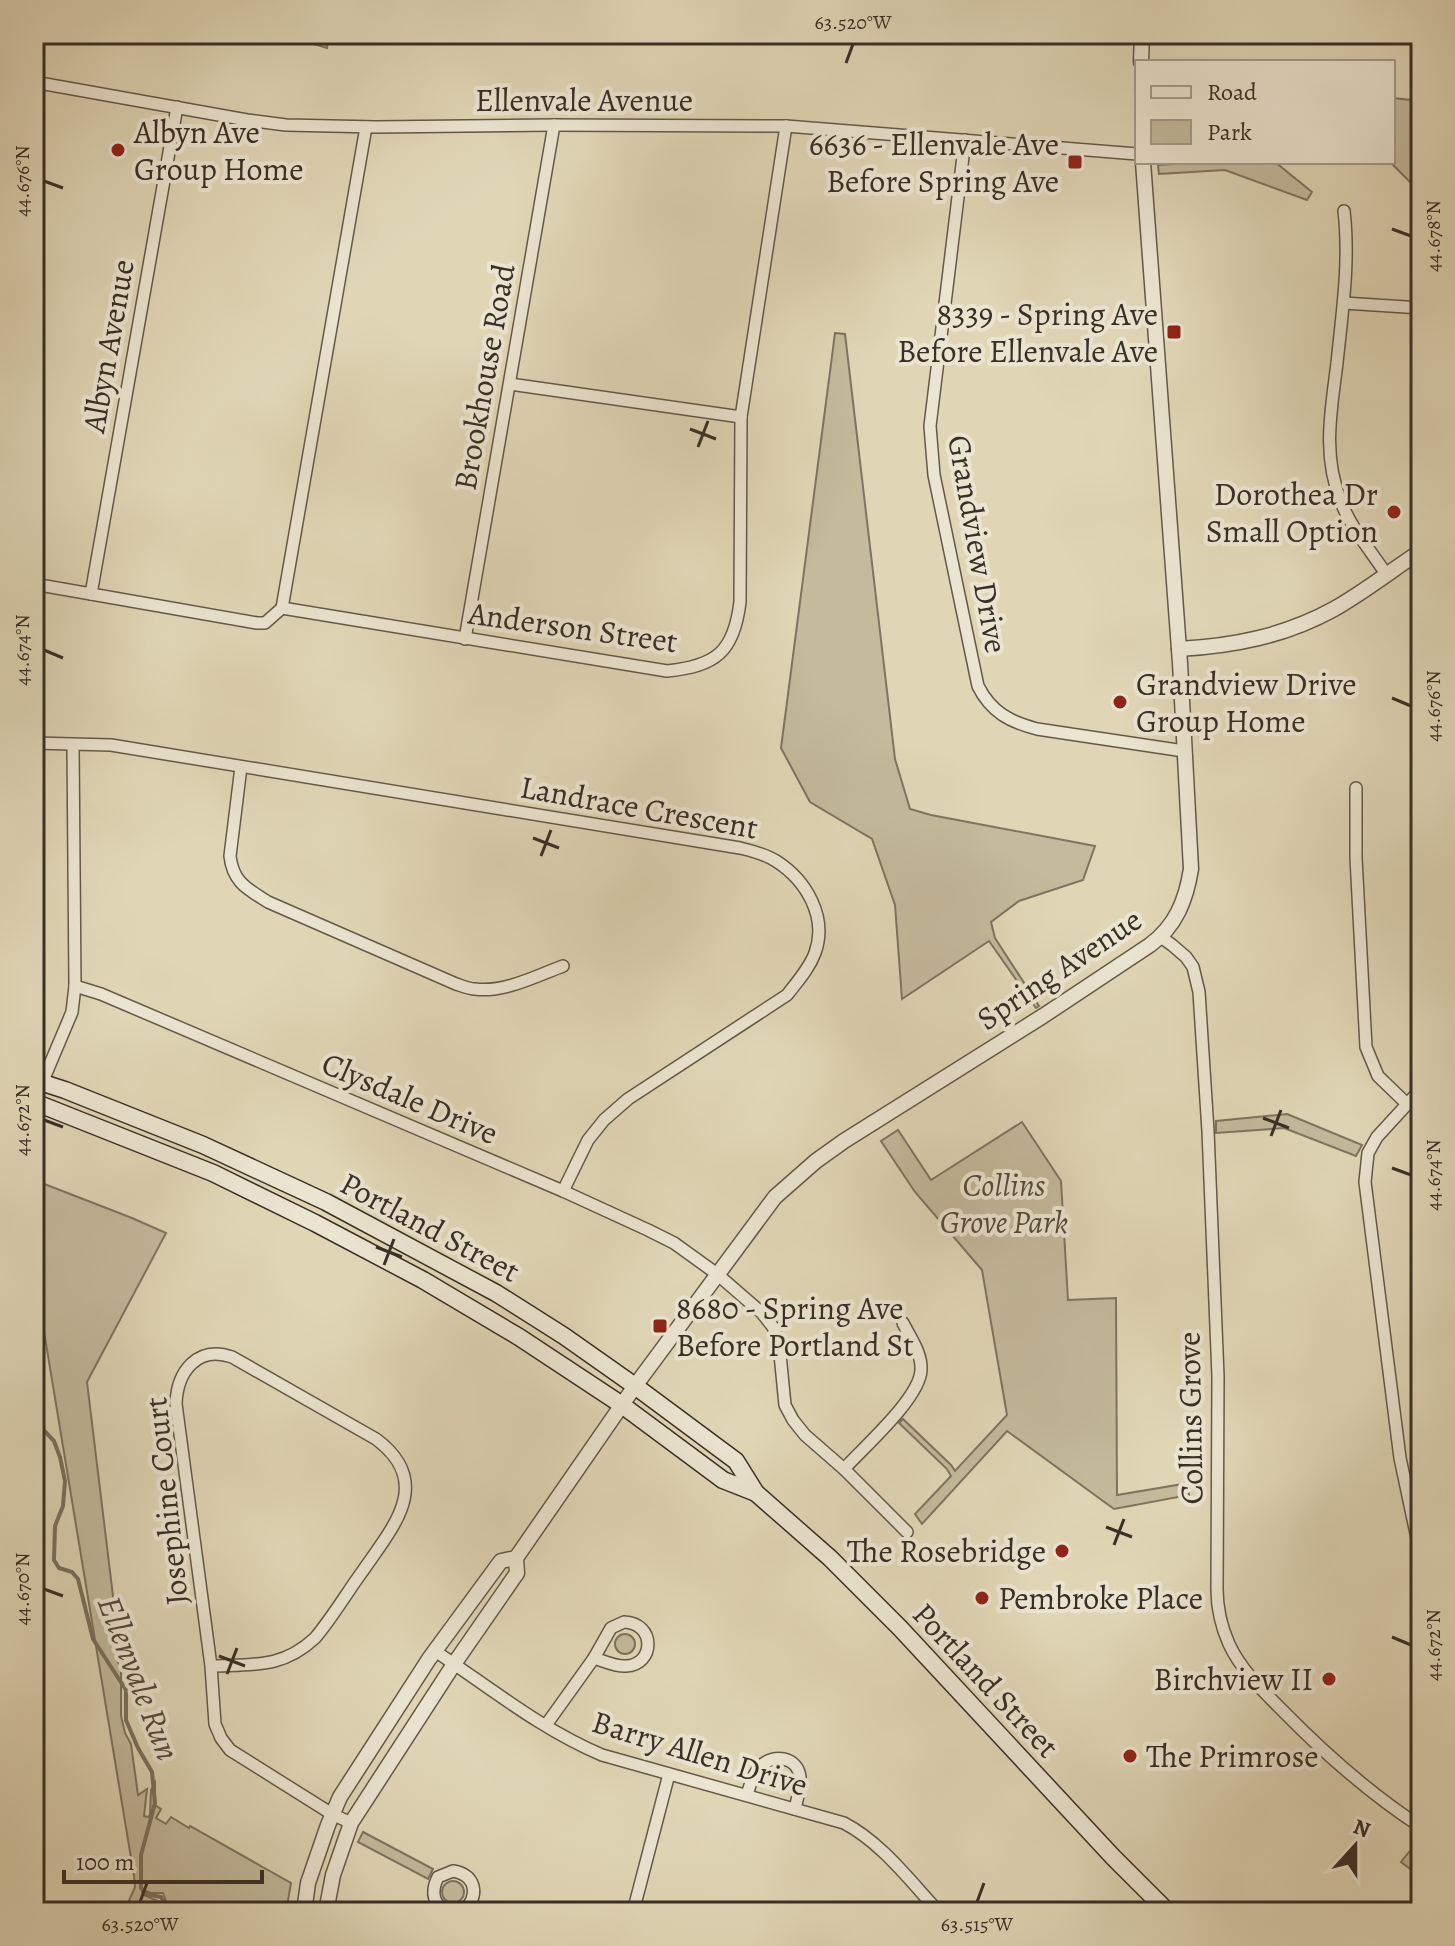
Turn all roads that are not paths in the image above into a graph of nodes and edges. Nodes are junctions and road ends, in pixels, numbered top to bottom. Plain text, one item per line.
1 (1142, 34) edge
2 (1141, 60) edge
3 (34, 82) edge
4 (177, 107) junction
5 (554, 125) junction
6 (786, 126) junction
7 (366, 127) junction
8 (965, 140) junction
9 (1135, 154) edge
10 (1143, 164) edge
11 (1344, 211) dead end
12 (1344, 303) junction
13 (1421, 308) edge
14 (510, 384) junction
15 (741, 417) junction
16 (1421, 551) edge
17 (1386, 574) junction
18 (34, 584) edge
19 (91, 594) junction
20 (282, 608) junction
21 (465, 639) junction
22 (1179, 649) junction
23 (34, 743) edge
24 (73, 745) junction
25 (1184, 751) junction
26 (241, 767) junction
27 (1356, 788) dead end
28 (1161, 937) junction
29 (563, 966) dead end
30 (75, 986) junction
31 (38, 1082) edge
32 (1421, 1089) edge
33 (34, 1102) edge
34 (1407, 1104) junction
35 (563, 1191) junction
36 (717, 1274) junction
37 (903, 1323) dead end
38 (635, 1386) junction
39 (622, 1405) junction
40 (844, 1469) junction
41 (756, 1493) junction
42 (907, 1532) dead end
43 (1421, 1557) edge
44 (516, 1558) junction
45 (435, 1651) junction
46 (594, 1658) junction
47 (454, 1664) junction
48 (211, 1666) junction
49 (546, 1725) junction
50 (669, 1774) junction
51 (747, 1795) junction
52 (795, 1809) junction
53 (332, 1814) junction
54 (351, 1823) junction
55 (1421, 1827) edge
56 (304, 1912) edge
57 (326, 1912) edge
58 (633, 1912) edge
59 (939, 1912) edge
60 (1168, 1912) edge

1 - 2 street
3 - 4 street, Ellenvale Avenue
4 - 7 street, Ellenvale Avenue
4 - 19 street, Albyn Avenue
5 - 6 street, Ellenvale Avenue
5 - 7 street, Ellenvale Avenue
5 - 14 street, Brookhouse Road
6 - 8 street, Ellenvale Avenue
6 - 15 street, Anderson Street
7 - 20 street
8 - 9 street, Ellenvale Avenue
8 - 25 street, Grandview Drive
10 - 22 street, Spring Avenue
11 - 12 street
12 - 13 street
12 - 17 street
14 - 15 street
14 - 21 street, Brookhouse Road
15 - 21 street, Anderson Street
16 - 17 street
17 - 22 street
18 - 19 street
19 - 20 street
20 - 21 street, Anderson Street
22 - 25 street, Spring Avenue
23 - 24 street, Landrace Crescent
24 - 26 street, Landrace Crescent
24 - 30 street
25 - 28 street, Spring Avenue
26 - 29 street
26 - 35 street, Landrace Crescent
27 - 34 street
28 - 36 street, Spring Avenue
28 - 55 street, Collins Grove
30 - 31 street
30 - 35 street, Clysdale Drive
31 - 33 street
31 - 38 main road, Portland Street
32 - 34 street
33 - 39 main road, Portland Street
34 - 43 street
35 - 36 street, Clysdale Drive
36 - 38 street, Spring Avenue
36 - 40 street, Clysdale Drive
37 - 40 street
38 - 39 street, Spring Avenue
38 - 41 main road, Portland Street
39 - 41 main road, Portland Street
39 - 44 street, Spring Avenue
40 - 42 street, Clysdale Drive
41 - 60 main road, Portland Street
44 - 45 street
44 - 47 street
45 - 47 street, Barry Allen Drive
45 - 53 street
46 - 46 street
46 - 49 street
47 - 49 street, Barry Allen Drive
47 - 54 street
48 - 48 street, Josephine Court
48 - 53 street, Josephine Court
49 - 50 street, Barry Allen Drive
50 - 51 street, Barry Allen Drive
50 - 58 street
51 - 52 street, Barry Allen Drive
51 - 52 street
52 - 59 street, Barry Allen Drive
53 - 54 street, Josephine Court
53 - 56 street
54 - 57 street

